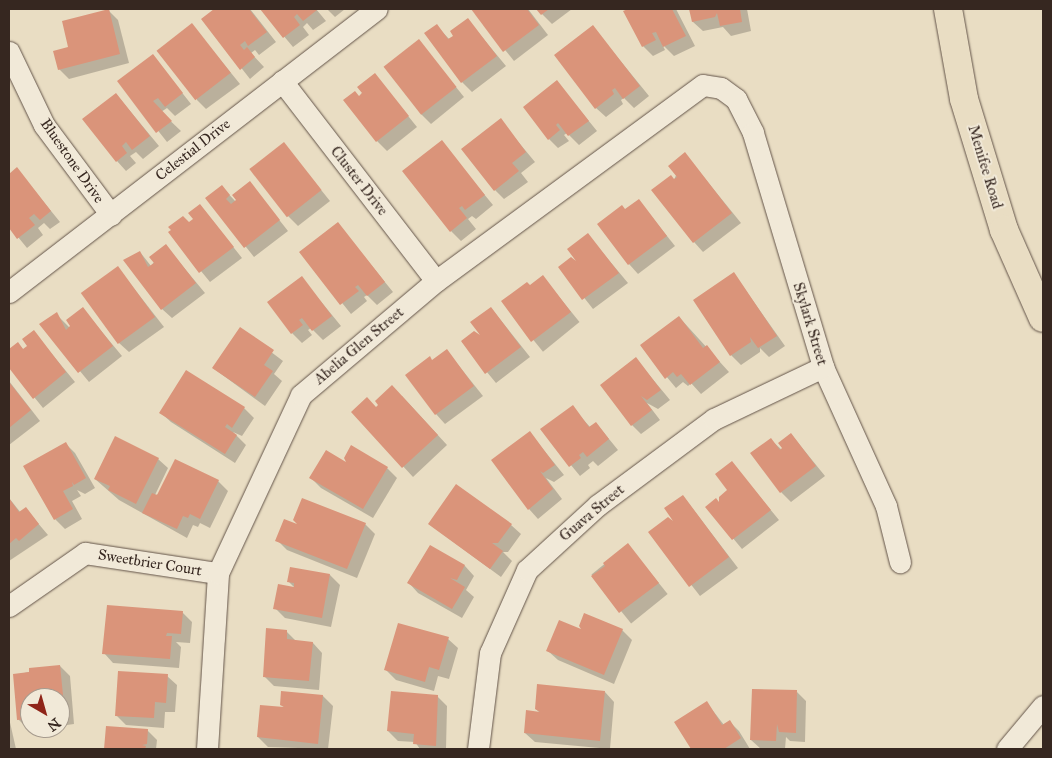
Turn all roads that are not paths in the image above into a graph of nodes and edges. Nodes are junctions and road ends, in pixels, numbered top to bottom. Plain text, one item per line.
1 (377, 9) edge
2 (948, 9) edge
3 (9, 52) edge
4 (282, 81) junction
5 (721, 88) joint
6 (111, 215) junction
7 (436, 281) junction
8 (9, 292) edge
9 (1043, 318) edge
10 (823, 367) junction
11 (900, 562) dead end
12 (218, 573) junction
13 (9, 606) edge
14 (1043, 706) edge
15 (206, 749) edge
16 (478, 749) edge
17 (1007, 749) edge

1 - 4 street, Celestial Drive
2 - 9 main road, Menifee Road
3 - 6 street, Bluestone Drive
4 - 6 street, Celestial Drive
4 - 7 street, Cluster Drive
5 - 7 street, Abelia Glen Street
5 - 10 street, Skylark Street
6 - 8 street, Celestial Drive
7 - 12 street, Abelia Glen Street
10 - 11 street, Skylark Street
10 - 16 street, Guava Street
12 - 13 street, Sweetbrier Court
12 - 15 street, Abelia Glen Street
14 - 17 street

